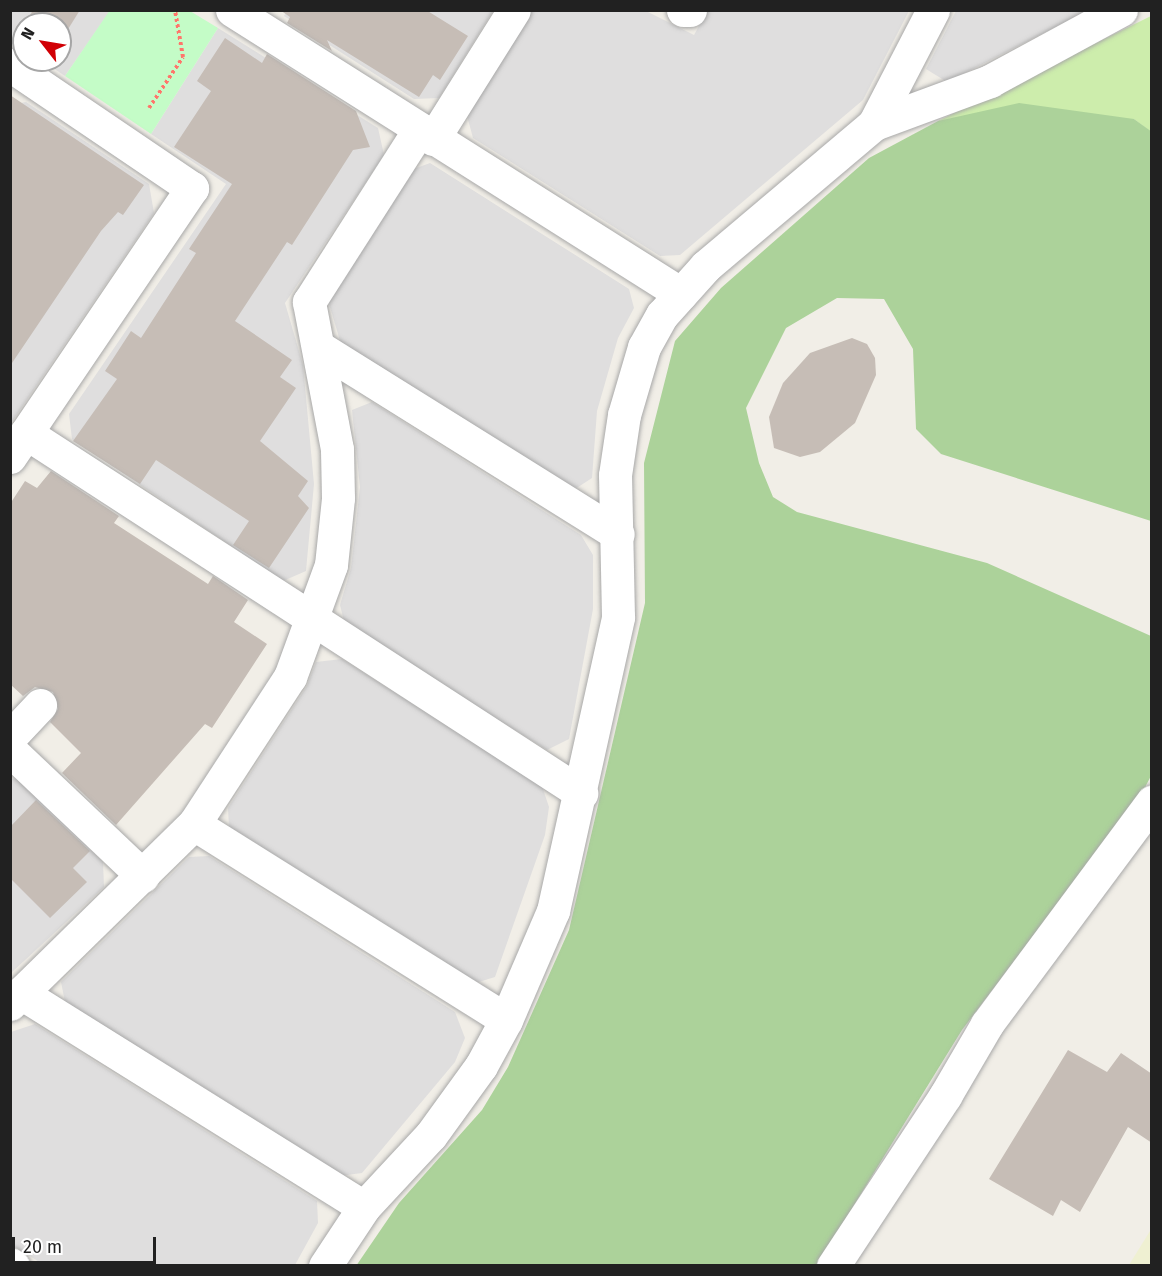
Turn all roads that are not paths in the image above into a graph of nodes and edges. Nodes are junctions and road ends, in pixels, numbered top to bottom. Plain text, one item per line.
1 (232, 10) edge
2 (514, 10) edge
3 (683, 10) edge
4 (690, 10) edge
5 (933, 10) edge
6 (1121, 10) edge
7 (17, 72) edge
8 (874, 124) junction
9 (426, 135) junction
10 (681, 294) junction
11 (320, 348) junction
12 (18, 445) edge
13 (618, 534) junction
14 (312, 622) junction
15 (40, 705) dead end
16 (10, 737) edge
17 (10, 750) edge
18 (581, 793) junction
19 (1152, 802) edge
20 (194, 824) junction
21 (143, 876) junction
22 (16, 998) edge
23 (506, 1020) junction
24 (364, 1207) junction
25 (325, 1266) edge
26 (833, 1266) edge

1 - 9 street
2 - 9 street
3 - 4 street
5 - 8 street
6 - 8 street
7 - 12 street
8 - 10 street
9 - 10 street
9 - 11 street
10 - 13 street
11 - 13 street
11 - 14 street
12 - 14 street
13 - 18 street
14 - 18 street
14 - 20 street
15 - 16 street
17 - 21 street
18 - 23 street
19 - 26 street
20 - 21 street
20 - 23 street
21 - 22 street
22 - 24 street
23 - 24 street
24 - 25 street

